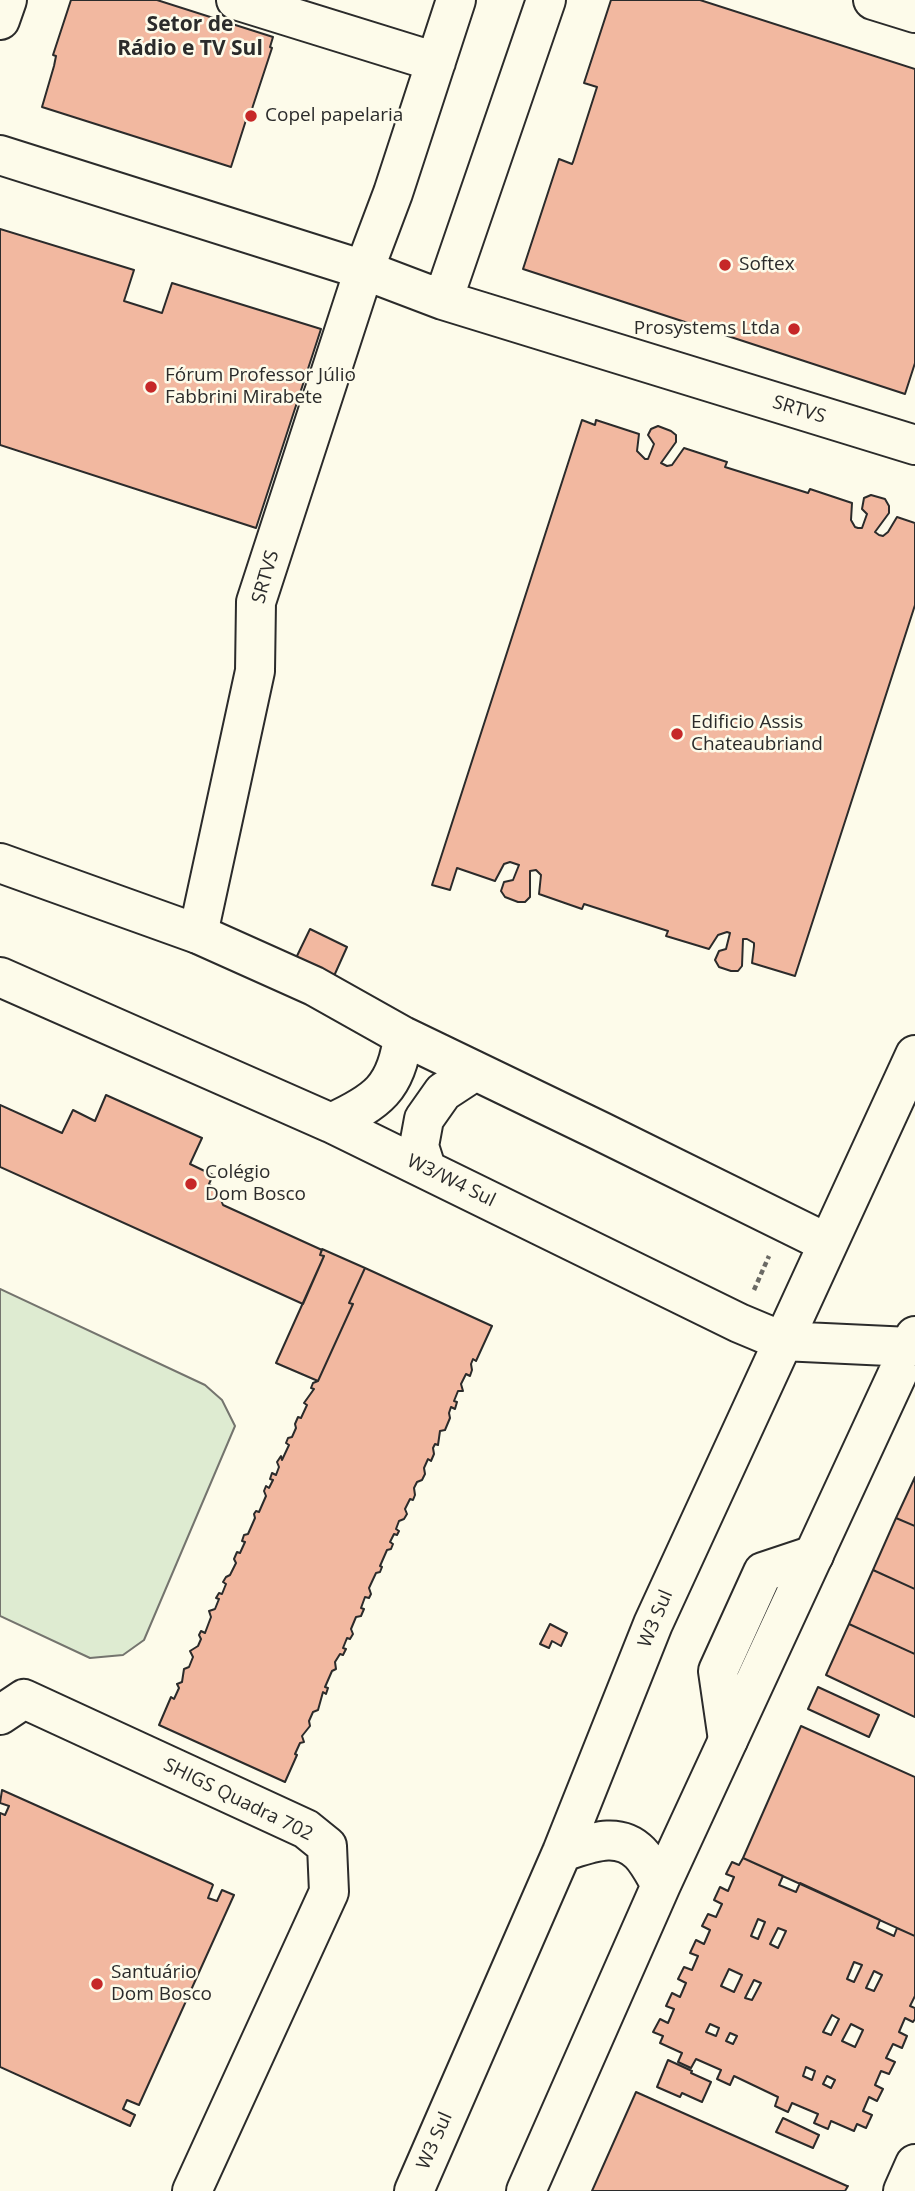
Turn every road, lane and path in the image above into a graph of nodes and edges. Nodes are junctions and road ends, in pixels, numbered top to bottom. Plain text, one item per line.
1 (6, 0) edge
2 (236, 0) edge
3 (456, 0) edge
4 (546, 0) edge
5 (873, 0) edge
6 (915, 13) edge
7 (0, 20) edge
8 (436, 62) junction
9 (0, 155) edge
10 (364, 270) junction
11 (443, 300) junction
12 (915, 445) edge
13 (6, 871) edge
14 (198, 934) junction
15 (0, 977) edge
16 (403, 1036) junction
17 (915, 1055) edge
18 (475, 1071) junction
19 (331, 1123) junction
20 (426, 1168) junction
21 (827, 1243) junction
22 (782, 1341) junction
23 (913, 1341) edge
24 (0, 1715) edge
25 (562, 1852) junction
26 (661, 1885) junction
27 (915, 2164) edge
28 (192, 2191) edge
29 (414, 2191) edge
30 (526, 2191) edge
31 (903, 2191) edge

1 - 7 main road
2 - 8 main road
3 - 8 main road, SRTVS
4 - 11 main road
5 - 6 main road
8 - 10 main road, SRTVS
9 - 10 main road, SRTVS
10 - 11 main road, SRTVS
10 - 14 main road, SRTVS
11 - 12 main road, SRTVS
13 - 14 main road
14 - 16 main road
15 - 19 main road, W3/W4 Sul
16 - 18 main road
16 - 19 main road
17 - 21 main road, W3 Sul
18 - 20 main road
18 - 21 main road
19 - 20 main road, W3/W4 Sul
20 - 22 main road, W3/W4 Sul
21 - 22 main road, W3 Sul
22 - 23 main road, W3/W4 Sul
22 - 25 main road, W3 Sul
23 - 26 main road
24 - 28 main road, SHIGS Quadra 702
25 - 26 main road
25 - 29 main road, W3 Sul
26 - 30 main road
27 - 31 main road

